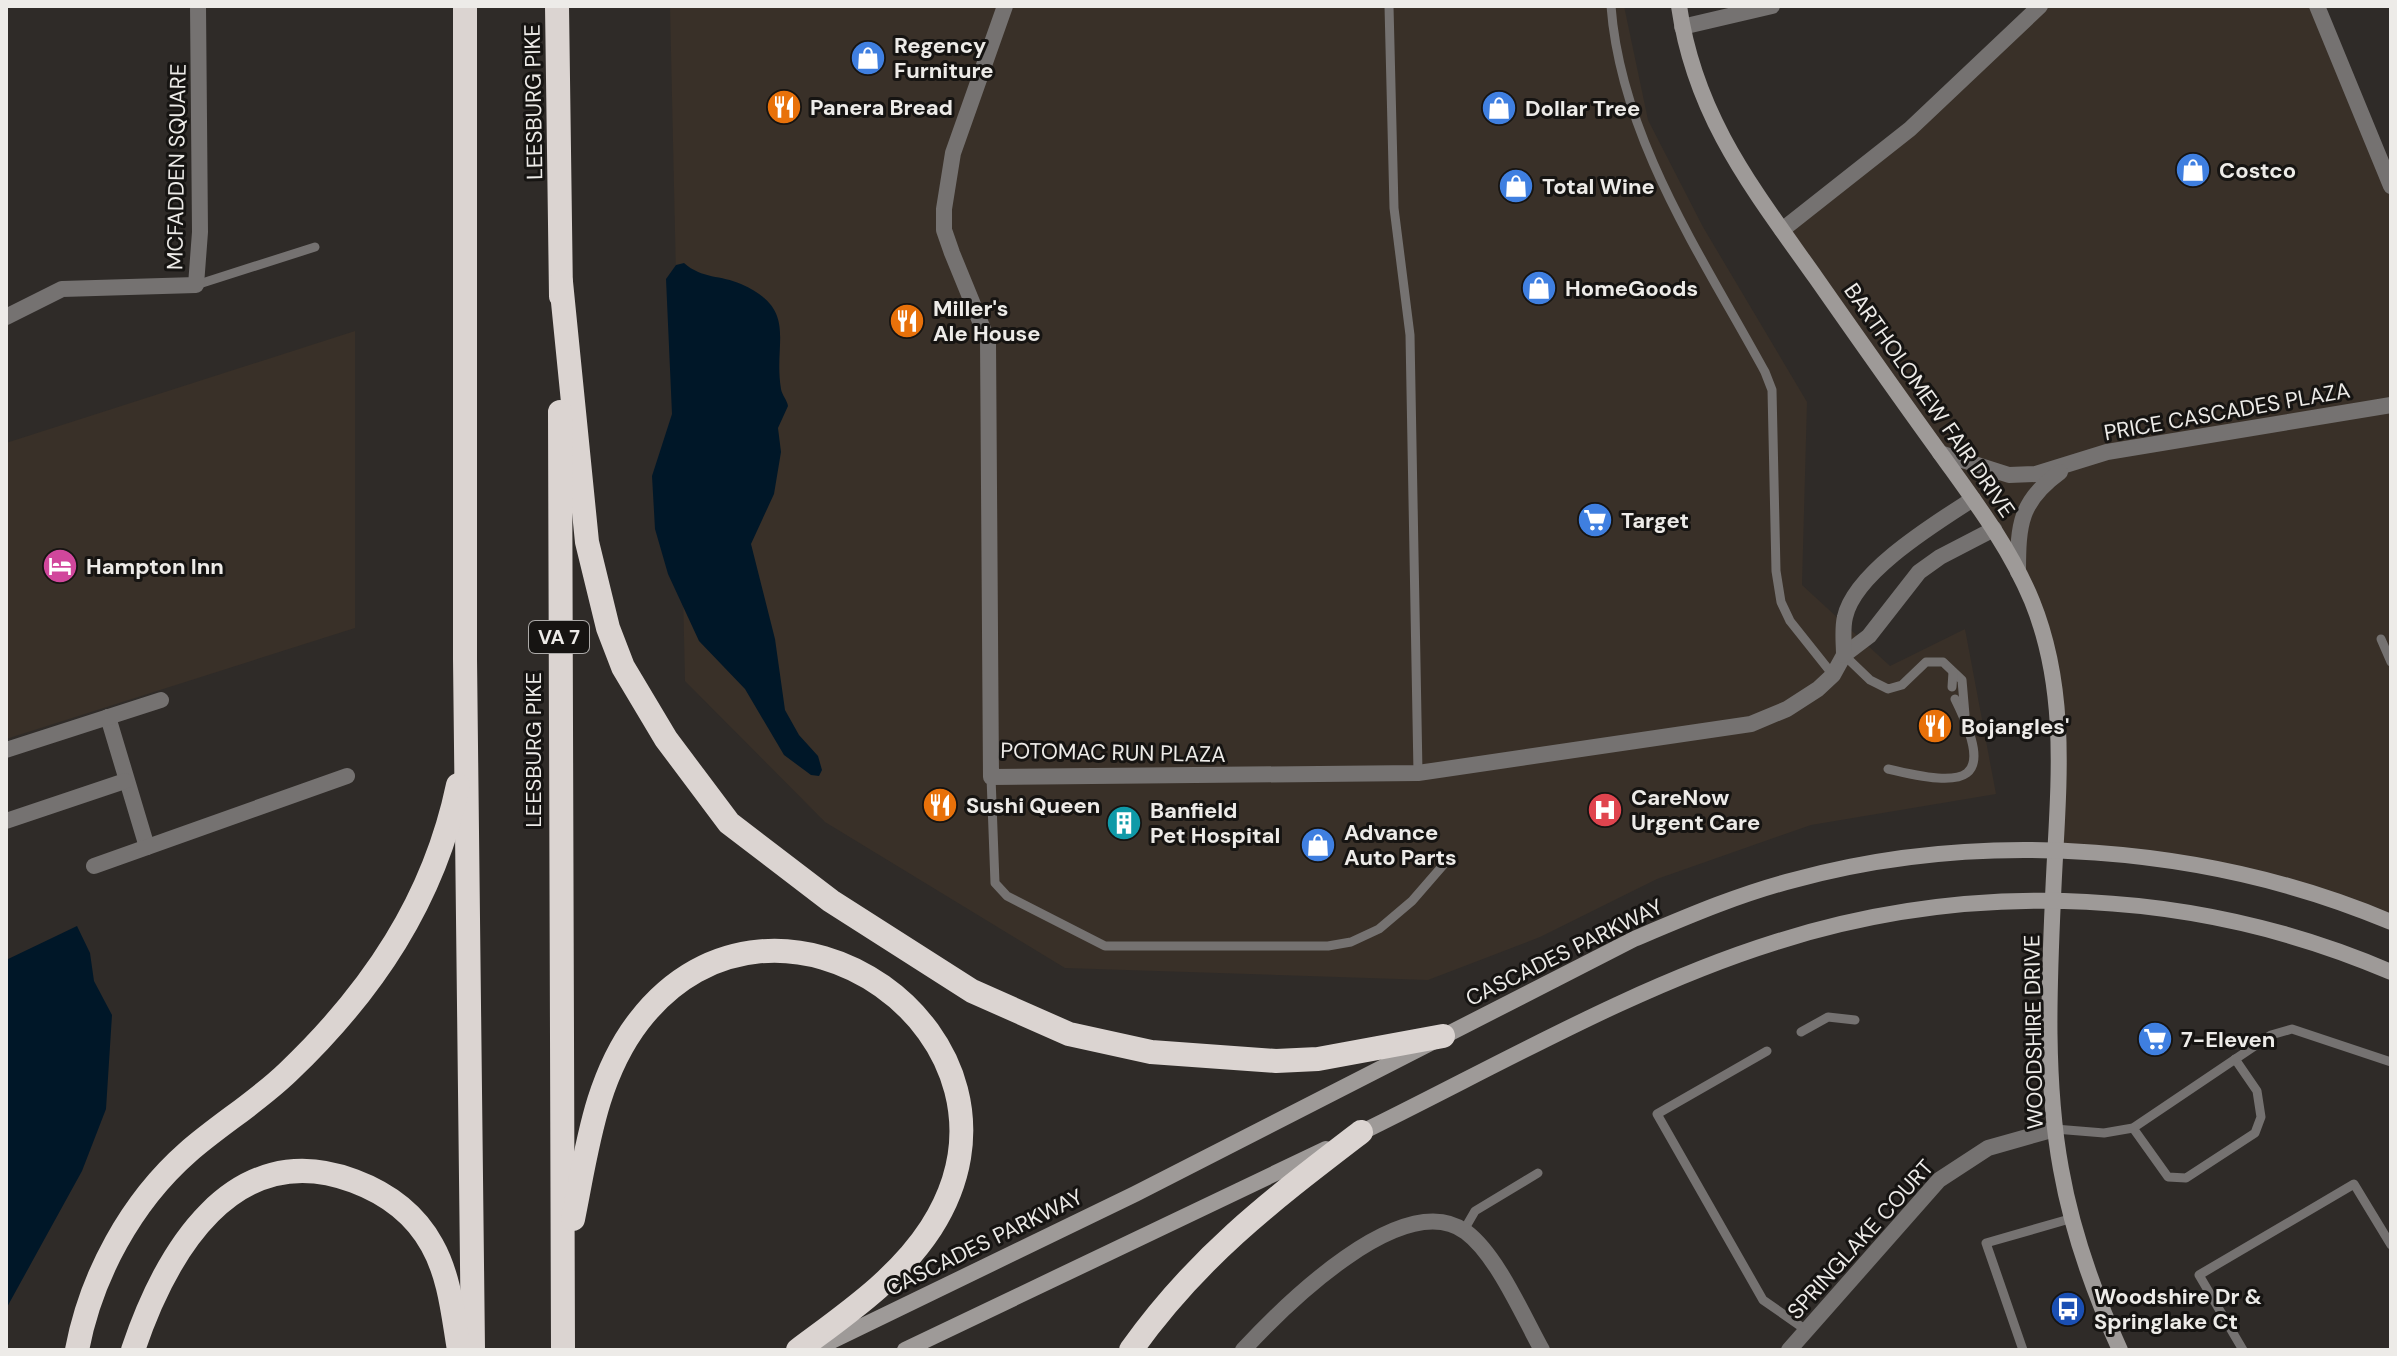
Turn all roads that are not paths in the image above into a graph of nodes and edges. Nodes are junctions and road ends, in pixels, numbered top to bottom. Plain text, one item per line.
1 (198, 6) edge
2 (465, 6) edge
3 (557, 6) edge
4 (1005, 6) edge
5 (1389, 6) edge
6 (1611, 6) edge
7 (1679, 6) edge
8 (1772, 6) edge
9 (2040, 6) edge
10 (2317, 6) edge
11 (1682, 27) junction
12 (2391, 186) edge
13 (1782, 230) junction
14 (315, 247) dead end
15 (561, 282) junction
16 (196, 285) junction
17 (8, 310) edge
18 (2391, 405) edge
19 (1940, 453) junction
20 (2071, 464) junction
21 (1973, 499) junction
22 (1994, 529) junction
23 (2018, 572) junction
24 (2381, 639) dead end
25 (1844, 655) junction
26 (465, 659) junction
27 (2391, 662) edge
28 (1953, 672) junction
29 (1833, 675) junction
30 (1952, 687) dead end
31 (1955, 699) dead end
32 (161, 700) dead end
33 (1965, 715) junction
34 (108, 717) junction
35 (6, 750) edge
36 (1888, 769) dead end
37 (1418, 773) junction
38 (347, 776) dead end
39 (991, 777) junction
40 (125, 781) junction
41 (6, 821) edge
42 (147, 847) junction
43 (2055, 848) junction
44 (1445, 863) dead end
45 (94, 866) dead end
46 (2053, 901) junction
47 (2391, 922) edge
48 (2391, 972) edge
49 (1855, 1020) dead end
50 (1801, 1032) dead end
51 (1443, 1036) junction
52 (1767, 1051) dead end
53 (2235, 1059) junction
54 (2391, 1062) edge
55 (2133, 1128) junction
56 (2055, 1129) junction
57 (1361, 1132) junction
58 (1538, 1173) dead end
59 (2073, 1218) junction
60 (1464, 1230) junction
61 (2391, 1245) edge
62 (563, 1269) junction
63 (1806, 1330) junction
64 (77, 1350) edge
65 (133, 1350) edge
66 (459, 1350) edge
67 (473, 1350) edge
68 (563, 1350) edge
69 (798, 1350) edge
70 (813, 1350) edge
71 (905, 1350) edge
72 (1131, 1350) edge
73 (1243, 1350) edge
74 (1542, 1350) edge
75 (1789, 1350) edge
76 (2023, 1350) edge
77 (2120, 1350) edge
78 (2243, 1350) edge

1 - 16 street, MCFADDEN SQUARE
2 - 26 highway
3 - 15 highway, LEESBURG PIKE / VA 7
4 - 39 street, POTOMAC RUN PLAZA
5 - 37 lane
6 - 29 lane
7 - 11 main road, BARTHOLOMEW FAIR DRIVE
8 - 11 street
9 - 13 street
10 - 12 street
11 - 13 main road, BARTHOLOMEW FAIR DRIVE
13 - 19 main road, BARTHOLOMEW FAIR DRIVE
14 - 16 lane
15 - 51 highway
15 - 62 highway, LEESBURG PIKE / VA 7
16 - 17 street, MCFADDEN SQUARE
18 - 20 street, PRICE CASCADES PLAZA
19 - 20 street, PRICE CASCADES PLAZA
19 - 21 main road, BARTHOLOMEW FAIR DRIVE
20 - 23 street, PRICE CASCADES PLAZA
21 - 22 main road, BARTHOLOMEW FAIR DRIVE
21 - 25 street, POTOMAC RUN PLAZA
22 - 23 main road, BARTHOLOMEW FAIR DRIVE
22 - 25 street, POTOMAC RUN PLAZA
23 - 43 main road, BARTHOLOMEW FAIR DRIVE
24 - 27 lane
25 - 28 lane
25 - 29 street, POTOMAC RUN PLAZA
26 - 64 highway
26 - 67 highway
28 - 30 lane
28 - 33 lane
29 - 37 street, POTOMAC RUN PLAZA
31 - 33 lane
32 - 34 street
33 - 36 lane
34 - 35 street
34 - 40 street
37 - 39 street, POTOMAC RUN PLAZA
38 - 42 street
39 - 44 lane
40 - 41 street
40 - 42 street
42 - 45 street
43 - 46 main road, WOODSHIRE DRIVE
43 - 47 main road, CASCADES PARKWAY
43 - 51 main road, CASCADES PARKWAY
46 - 48 main road
46 - 56 main road, WOODSHIRE DRIVE
46 - 57 main road
49 - 50 lane
51 - 70 main road, CASCADES PARKWAY
52 - 63 lane
53 - 54 lane
53 - 55 lane
53 - 55 lane
55 - 56 lane
56 - 59 main road, WOODSHIRE DRIVE
56 - 63 street, SPRINGLAKE COURT
57 - 71 main road
57 - 72 highway
58 - 60 lane
59 - 76 lane
59 - 77 main road, WOODSHIRE DRIVE
60 - 73 street
60 - 74 street
61 - 78 lane
62 - 68 highway, LEESBURG PIKE / VA 7
62 - 69 highway
63 - 75 street, SPRINGLAKE COURT
65 - 66 highway

